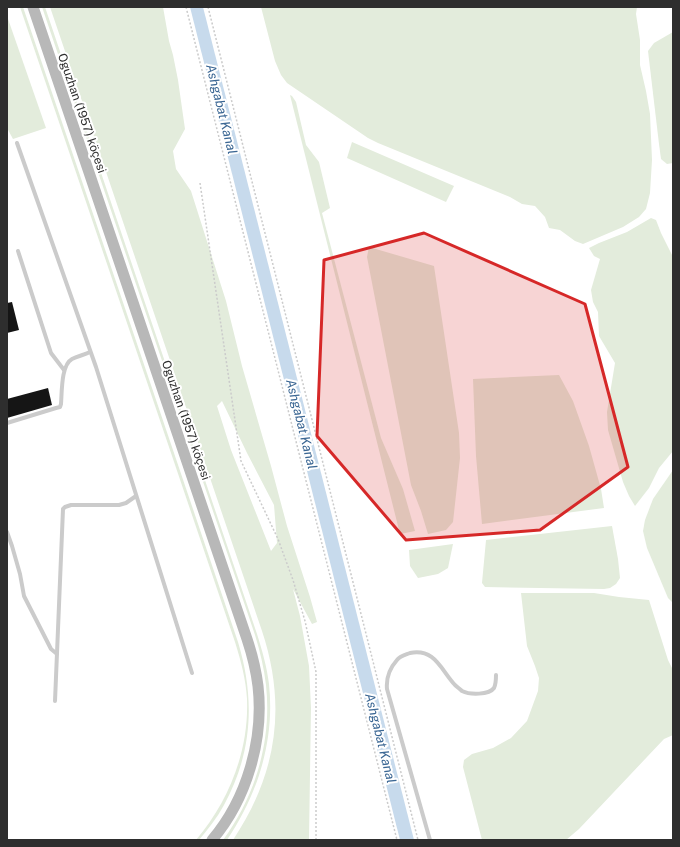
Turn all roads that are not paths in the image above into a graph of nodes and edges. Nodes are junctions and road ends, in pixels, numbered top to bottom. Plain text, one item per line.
1 (33, 7) edge
2 (17, 143) dead end
3 (18, 251) dead end
4 (90, 352) junction
5 (64, 370) junction
6 (7, 423) edge
7 (136, 496) junction
8 (7, 532) edge
9 (57, 654) junction
10 (192, 672) dead end
11 (496, 675) dead end
12 (55, 701) dead end
13 (212, 840) edge
14 (430, 840) edge

1 - 13 main road, Oguzhan (1957) köçesi
2 - 4 lane
3 - 5 lane
4 - 5 lane
4 - 7 lane
5 - 6 lane
7 - 9 lane
7 - 10 lane
8 - 9 lane
9 - 12 lane
11 - 14 lane

